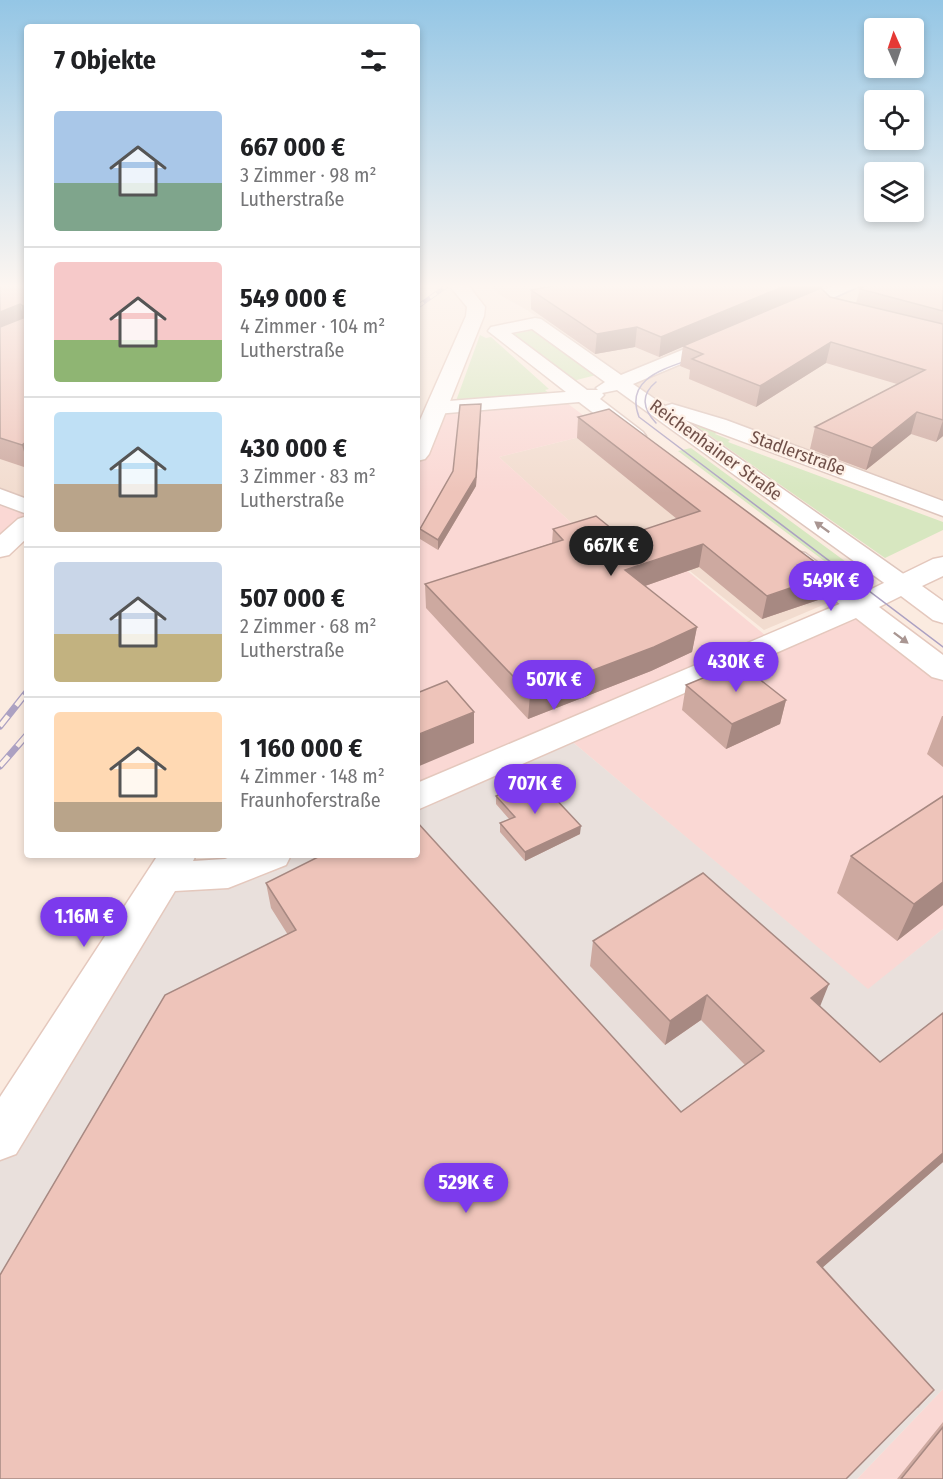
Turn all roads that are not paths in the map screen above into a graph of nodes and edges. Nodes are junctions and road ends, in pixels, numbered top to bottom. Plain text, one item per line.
1 (459, 354) edge
2 (528, 354) edge
3 (594, 354) edge
4 (706, 354) edge
5 (656, 387) junction
6 (583, 395) junction
7 (436, 408) junction
8 (420, 447) edge
9 (651, 448) edge
10 (0, 496) edge
11 (24, 506) edge
12 (943, 509) edge
13 (24, 527) edge
14 (775, 543) edge
15 (0, 549) edge
16 (943, 565) edge
17 (903, 585) junction
18 (859, 606) junction
19 (943, 614) edge
20 (943, 670) edge
21 (420, 796) edge
22 (266, 858) edge
23 (171, 866) edge
24 (0, 1138) edge

1 - 7 street
2 - 6 street, Reichenhainer Straße
3 - 5 street, Reichenhainer Straße
4 - 5 street
5 - 6 street
5 - 12 street, Stadlerstraße
17 -> 5 street, Reichenhainer Straße
6 - 7 street
6 - 9 street, Reichenhainer Straße
7 - 8 street
10 - 11 street
13 - 15 street
14 - 18 street
16 - 17 street
17 - 18 street
17 - 19 street, Reichenhainer Straße
18 -> 20 street
18 - 21 street
22 - 23 street
23 - 24 street

